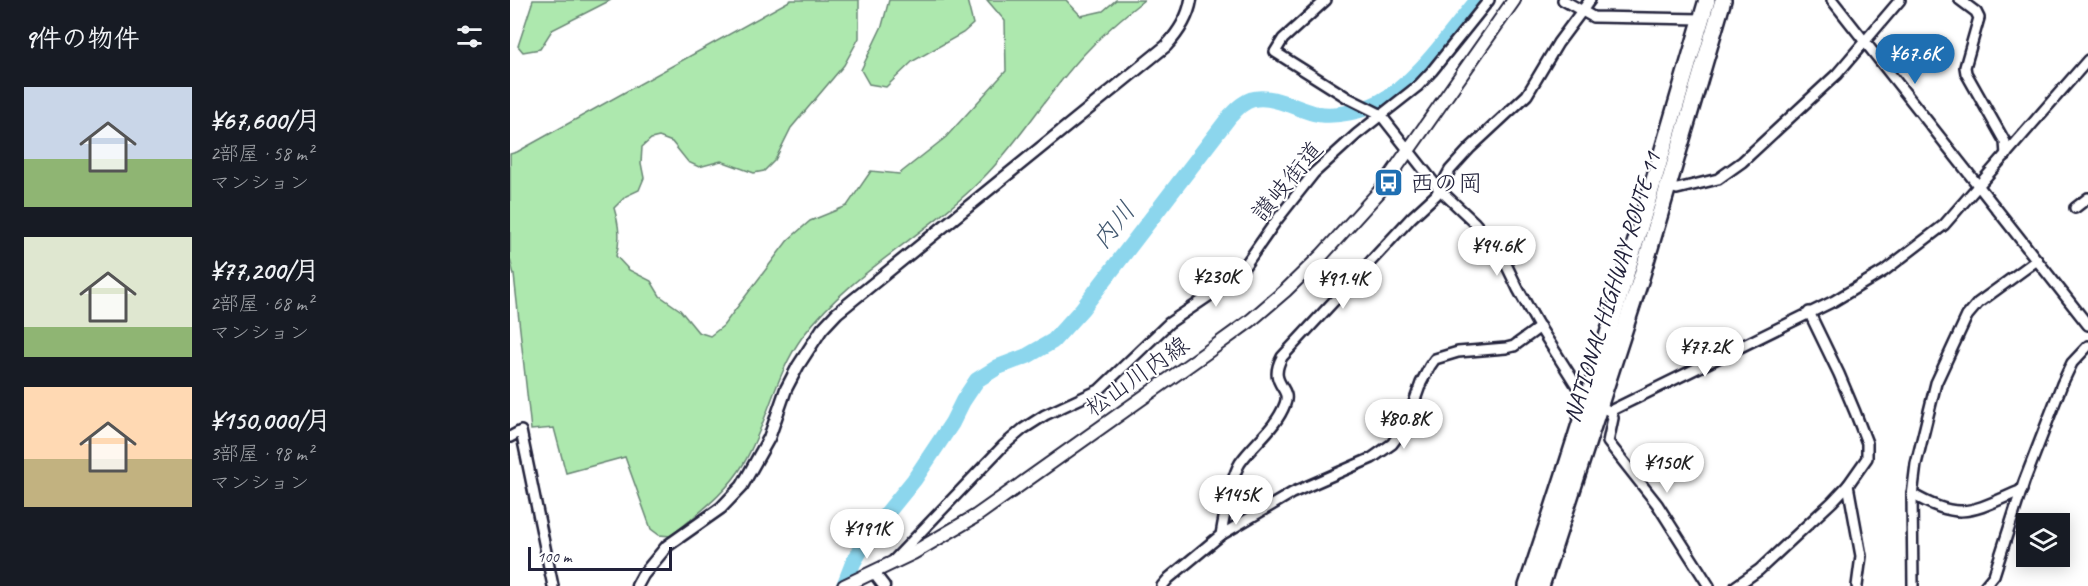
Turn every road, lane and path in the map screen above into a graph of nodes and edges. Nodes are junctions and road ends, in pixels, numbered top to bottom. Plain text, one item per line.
1 (1191, 0) edge
2 (1326, 0) edge
3 (1489, 0) edge
4 (1514, 0) edge
5 (1563, 0) edge
6 (1590, 0) edge
7 (1707, 0) edge
8 (1723, 0) edge
9 (1832, 0) edge
10 (1900, 0) edge
11 (1960, 0) edge
12 (1581, 11) junction
13 (1701, 19) junction
14 (1864, 42) junction
15 (2088, 60) edge
16 (1377, 112) junction
17 (1410, 150) junction
18 (2006, 155) junction
19 (1661, 184) junction
20 (1979, 186) junction
21 (1439, 189) junction
22 (2088, 198) edge
23 (2075, 208) dead end
24 (2037, 260) junction
25 (1809, 312) junction
26 (2088, 325) edge
27 (1540, 327) junction
28 (2088, 346) edge
29 (1599, 407) junction
30 (510, 437) edge
31 (1848, 485) junction
32 (2022, 490) junction
33 (1912, 494) junction
34 (1221, 535) junction
35 (891, 564) junction
36 (874, 573) junction
37 (850, 584) edge
38 (553, 586) edge
39 (637, 586) edge
40 (884, 586) edge
41 (1162, 586) edge
42 (1527, 586) edge
43 (1541, 586) edge
44 (1709, 586) edge
45 (1737, 586) edge
46 (1857, 586) edge
47 (1913, 586) edge
48 (1986, 586) edge

1 - 39 street
2 - 16 street
3 - 16 street, 讃岐街道
4 - 17 main road, 松山川内線
5 - 12 street
6 - 12 street
7 - 13 highway, NATIONAL HIGHWAY ROUTE 11
8 - 19 highway, NATIONAL HIGHWAY ROUTE 11
9 - 14 street
10 - 14 street
11 - 18 street
12 - 13 street
12 - 21 street
13 - 19 highway, NATIONAL HIGHWAY ROUTE 11
14 - 19 street
14 - 20 street
15 - 18 street
16 - 17 street
16 - 35 street, 讃岐街道
17 - 21 street
17 - 35 main road, 松山川内線
18 - 20 street
19 - 29 highway, NATIONAL HIGHWAY ROUTE 11
20 - 24 street
20 - 25 street
21 - 27 street
21 - 34 street
22 - 23 street
24 - 26 street
24 - 33 street
25 - 29 street
25 - 31 street
27 - 29 street
27 - 34 street
28 - 32 street
29 - 42 highway, NATIONAL HIGHWAY ROUTE 11
29 - 43 highway, NATIONAL HIGHWAY ROUTE 11
29 - 44 street
30 - 38 street
31 - 45 street
31 - 46 street
32 - 33 street
32 - 48 street
33 - 47 street
34 - 41 street
35 - 36 main road, 松山川内線
36 - 37 main road, 松山川内線
36 - 40 street

